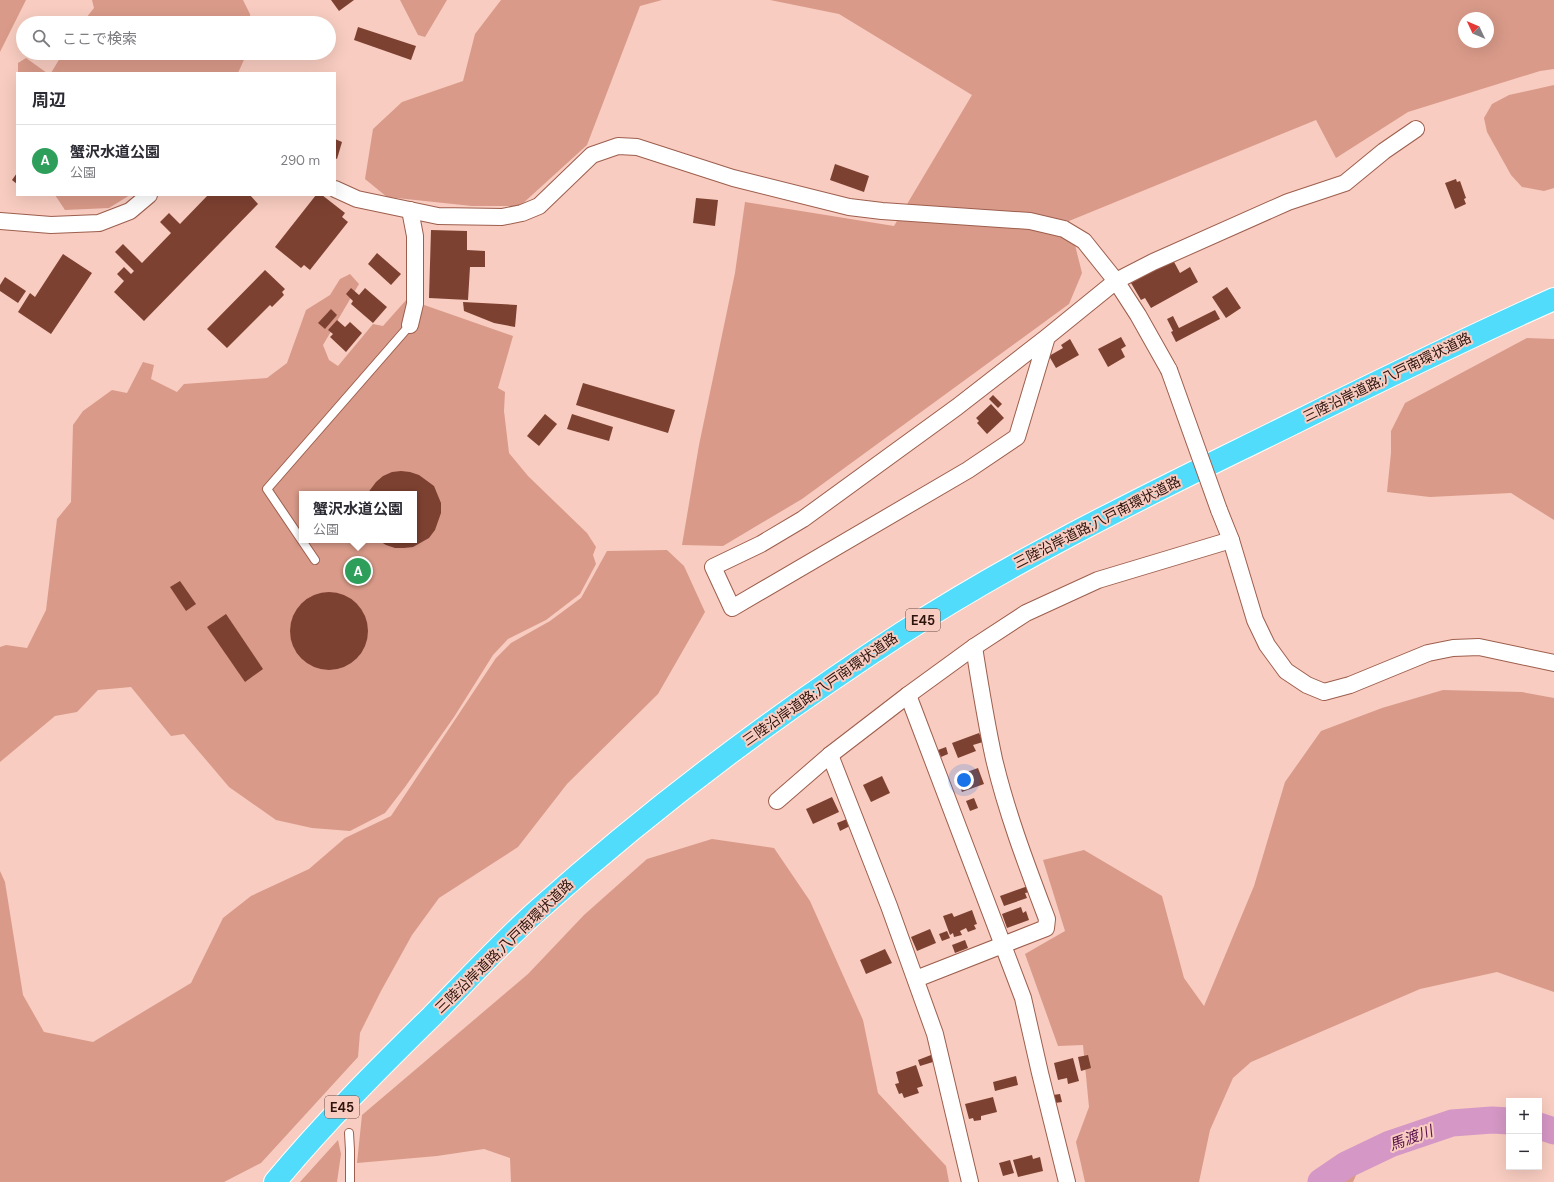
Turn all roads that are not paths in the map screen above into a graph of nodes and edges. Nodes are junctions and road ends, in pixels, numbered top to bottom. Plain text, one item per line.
1 (1416, 129) dead end
2 (336, 189) edge
3 (148, 196) edge
4 (410, 210) junction
5 (0, 221) edge
6 (1116, 281) junction
7 (1554, 299) edge
8 (410, 325) joint
9 (1047, 338) junction
10 (299, 536) edge
11 (1231, 540) junction
12 (304, 543) edge
13 (315, 560) dead end
14 (974, 647) junction
15 (1554, 663) edge
16 (908, 695) junction
17 (830, 755) junction
18 (777, 801) dead end
19 (1003, 944) junction
20 (916, 979) junction
21 (349, 1133) dead end
22 (275, 1182) edge
23 (350, 1182) edge
24 (970, 1182) edge
25 (1067, 1182) edge

1 - 6 street
2 - 4 street
3 - 5 street
4 - 6 street
4 - 8 street
6 - 9 street
6 - 11 street, bridge
7 - 22 highway, 三陸沿岸道路;八戸南環状道路 / E45
8 - 10 lane
9 - 9 street
11 - 14 street
11 - 15 street
12 - 13 lane
14 - 16 street
14 - 19 street
16 - 17 street
16 - 19 street
17 - 18 street
17 - 20 street
19 - 20 street
19 - 25 street
20 - 24 street
21 - 23 lane

